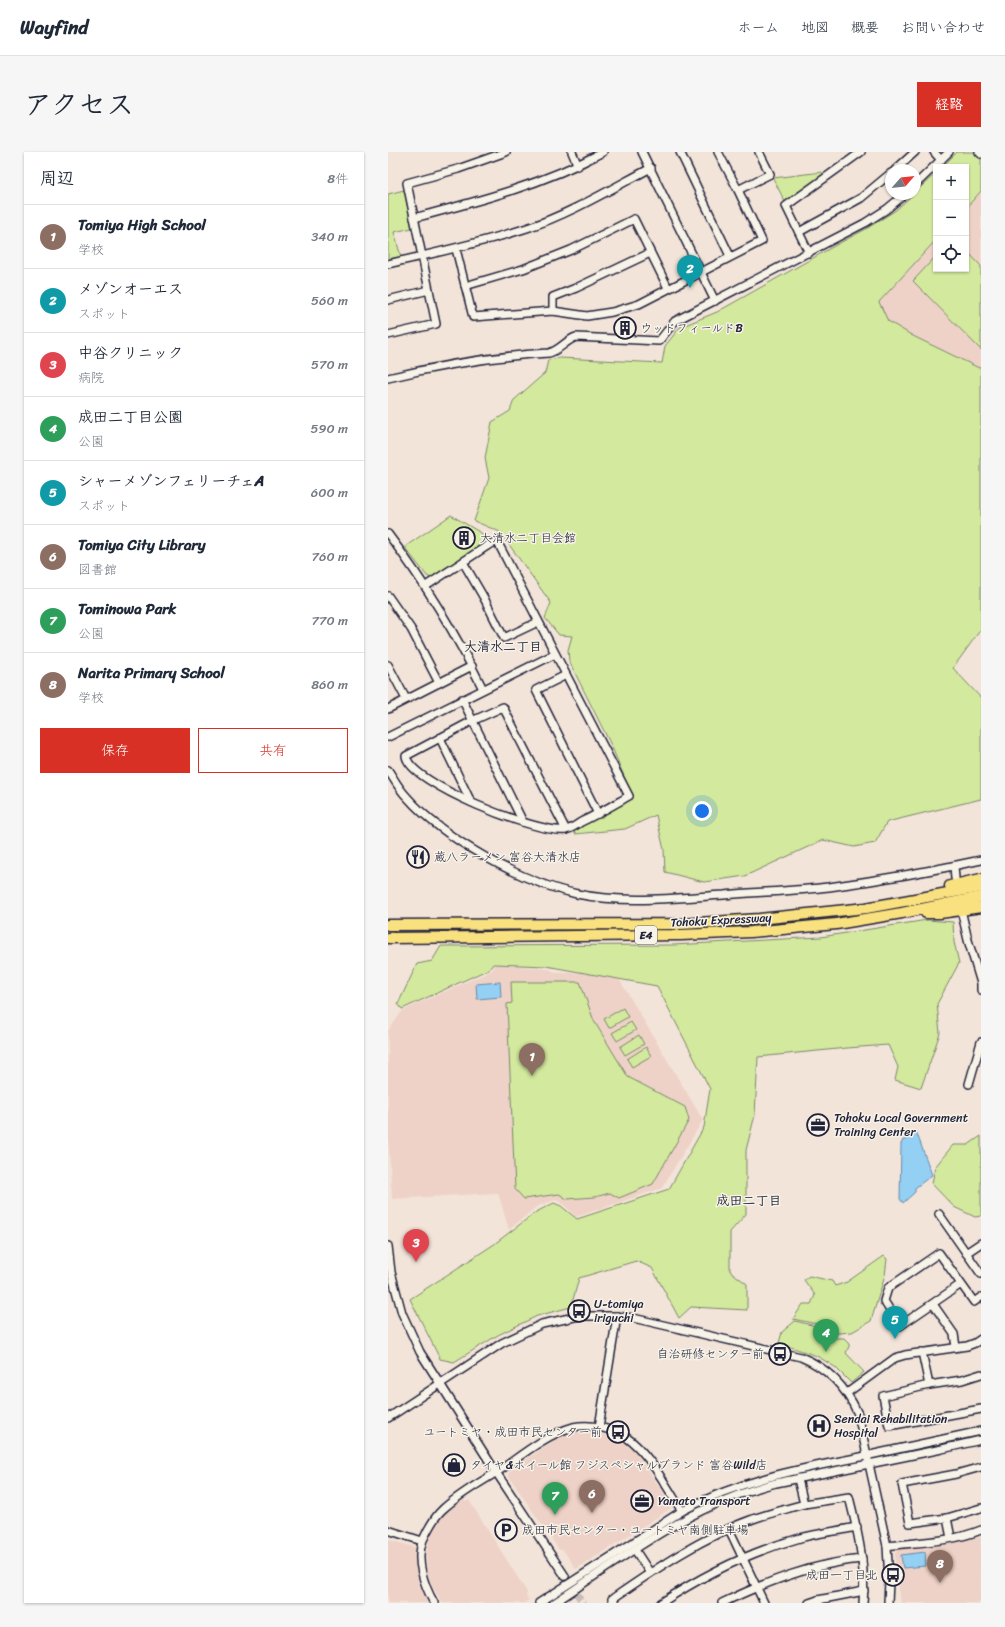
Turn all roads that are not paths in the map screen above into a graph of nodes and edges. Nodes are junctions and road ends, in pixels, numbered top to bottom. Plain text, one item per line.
1 (506, 152) edge
2 (572, 152) edge
3 (603, 152) edge
4 (642, 152) edge
5 (680, 152) edge
6 (718, 152) edge
7 (759, 152) edge
8 (861, 152) edge
9 (915, 152) edge
10 (934, 152) edge
11 (949, 152) edge
12 (941, 160) junction
13 (901, 164) edge
14 (578, 166) junction
15 (651, 168) junction
16 (885, 178) edge
17 (921, 179) edge
18 (738, 190) junction
19 (898, 200) edge
20 (414, 218) junction
21 (799, 232) junction
22 (456, 249) junction
23 (650, 253) junction
24 (809, 253) junction
25 (730, 256) junction
26 (422, 257) junction
27 (388, 264) edge
28 (700, 272) junction
29 (465, 286) junction
30 (668, 288) junction
31 (429, 290) junction
32 (388, 300) edge
33 (715, 301) junction
34 (553, 311) junction
35 (388, 335) edge
36 (388, 378) edge
37 (388, 534) edge
38 (463, 562) junction
39 (426, 586) junction
40 (388, 596) edge
41 (538, 622) junction
42 (555, 654) junction
43 (388, 665) edge
44 (472, 666) junction
45 (566, 675) junction
46 (439, 683) junction
47 (483, 689) junction
48 (406, 699) junction
49 (462, 699) junction
50 (388, 709) edge
51 (472, 721) junction
52 (388, 737) edge
53 (440, 738) junction
54 (388, 770) edge
55 (472, 802) junction
56 (598, 814) junction
57 (523, 822) junction
58 (566, 830) junction
59 (981, 860) edge
60 (954, 866) junction
61 (955, 878) dead end
62 (981, 879) edge
63 (981, 887) edge
64 (981, 897) edge
65 (981, 907) edge
66 (833, 912) junction
67 (902, 914) junction
68 (962, 914) dead end
69 (388, 925) edge
70 (388, 938) edge
71 (981, 990) edge
72 (981, 1042) edge
73 (969, 1084) dead end
74 (939, 1214) dead end
75 (981, 1243) edge
76 (388, 1246) edge
77 (966, 1253) junction
78 (981, 1274) edge
79 (961, 1284) junction
80 (981, 1297) edge
81 (933, 1304) junction
82 (617, 1316) junction
83 (981, 1339) edge
84 (956, 1347) junction
85 (922, 1352) junction
86 (981, 1374) edge
87 (439, 1384) junction
88 (929, 1385) junction
89 (847, 1393) junction
90 (981, 1409) edge
91 (388, 1418) edge
92 (599, 1427) junction
93 (981, 1431) edge
94 (981, 1440) edge
95 (868, 1455) junction
96 (869, 1464) junction
97 (981, 1467) edge
98 (496, 1472) junction
99 (798, 1479) junction
100 (804, 1504) junction
101 (981, 1508) edge
102 (682, 1511) junction
103 (947, 1518) junction
104 (857, 1527) junction
105 (729, 1529) junction
106 (388, 1530) edge
107 (981, 1530) edge
108 (951, 1538) junction
109 (422, 1541) junction
110 (886, 1546) junction
111 (635, 1550) junction
112 (742, 1557) junction
113 (862, 1559) junction
114 (650, 1573) junction
115 (565, 1576) tunnel mouth
116 (756, 1587) junction
117 (864, 1591) junction
118 (819, 1602) edge
119 (434, 1603) edge
120 (539, 1603) edge
121 (554, 1603) edge
122 (615, 1603) edge
123 (661, 1603) edge
124 (722, 1603) edge
125 (764, 1603) edge
126 (809, 1603) edge
127 (862, 1603) edge
128 (888, 1603) edge

1 - 20 street
2 - 14 street
3 - 14 street
4 - 15 street
5 - 25 street
6 - 18 street
7 - 18 street
8 - 21 street
9 - 13 street
10 - 12 street
11 - 12 street
12 - 17 street
14 - 20 street
15 - 22 street
15 - 28 street
16 - 21 street
18 - 25 street
19 - 24 street
20 - 26 street
21 - 24 street
22 - 26 street
22 - 29 street
23 - 29 street
23 - 30 street
23 - 34 street
24 - 33 street
25 - 28 street
26 - 27 street
26 - 31 street
28 - 30 street
28 - 33 street
29 - 34 street
30 - 34 street
31 - 32 street
31 - 35 street
33 - 36 street
37 - 39 street
38 - 39 street
38 - 41 street
38 - 41 street
39 - 44 street
40 - 46 street
41 - 42 street
42 - 45 street
42 - 47 street
43 - 48 street
44 - 46 street
44 - 47 street
45 - 56 street
45 - 56 street
46 - 48 street
47 - 49 street
48 - 50 street
49 - 51 street
49 - 52 street
51 - 53 street
51 - 57 street
51 - 58 street
53 - 55 street
53 - 55 street
54 - 60 street
55 - 57 street
56 - 58 street
57 - 58 street
59 - 60 street
60 - 61 street
62 - 66 highway
63 - 66 highway, Tohoku Expressway / E4
64 - 67 highway, Tohoku Expressway / E4
65 - 67 highway
66 - 69 highway, Tohoku Expressway / E4
67 - 70 highway, Tohoku Expressway / E4
68 - 71 street
72 - 73 street
74 - 77 street
75 - 77 street
76 - 87 street
77 - 78 street
79 - 80 street
79 - 81 street
79 - 81 street
81 - 84 street
82 - 87 street
82 - 89 street
82 - 92 street
83 - 84 street
84 - 85 street
85 - 88 street
85 - 89 street
86 - 88 street
87 - 91 street
87 - 98 street
88 - 90 street
89 - 95 street
92 - 98 street
92 - 102 street
93 - 95 street
94 - 96 street
95 - 96 street
95 - 102 street
96 - 99 street
96 - 110 street
97 - 103 street
98 - 109 street
98 - 115 street
99 - 100 street
99 - 111 street
100 - 104 street
100 - 105 street
101 - 103 street
102 - 120 street
103 - 108 street
104 - 112 street
104 - 113 street
105 - 112 street
105 - 114 street
106 - 109 street
107 - 108 street
108 - 110 street
109 - 119 street
110 - 128 street
111 - 114 street
111 - 121 street
112 - 116 street
112 - 123 street
113 - 116 street
113 - 117 street
114 - 122 street
116 - 124 street
116 - 125 street
117 - 118 street
117 - 127 street
118 - 126 street

